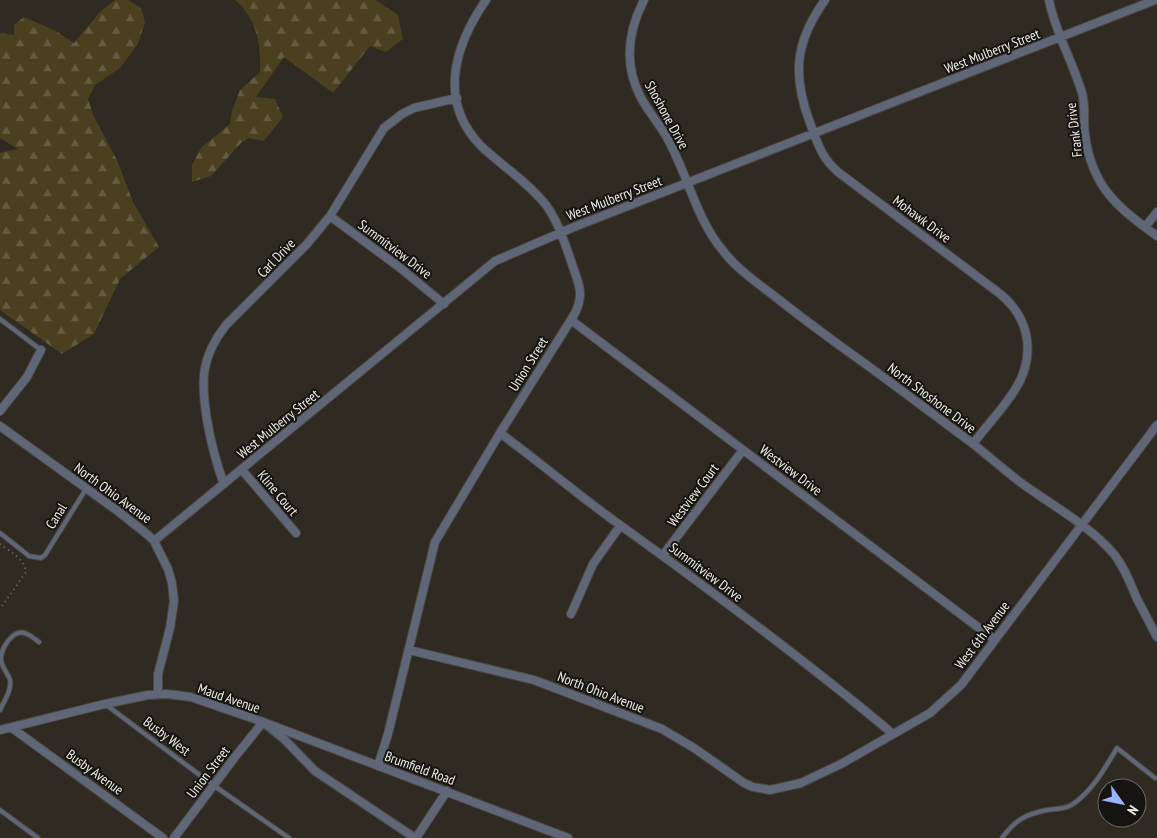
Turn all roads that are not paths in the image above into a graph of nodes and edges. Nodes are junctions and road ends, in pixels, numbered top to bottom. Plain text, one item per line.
1 (486, 0) edge
2 (644, 0) edge
3 (825, 0) edge
4 (1049, 0) edge
5 (1155, 0) edge
6 (1061, 37) junction
7 (457, 98) junction
8 (814, 134) junction
9 (688, 183) junction
10 (1157, 212) edge
11 (330, 216) junction
12 (1145, 228) junction
13 (560, 232) junction
14 (1157, 236) edge
15 (444, 304) junction
16 (0, 320) edge
17 (571, 320) junction
18 (42, 350) joint
19 (0, 411) edge
20 (1157, 425) edge
21 (0, 426) edge
22 (500, 433) junction
23 (973, 444) junction
24 (743, 450) junction
25 (242, 470) junction
26 (224, 484) junction
27 (86, 489) junction
28 (1081, 525) junction
29 (620, 526) junction
30 (0, 533) edge
31 (296, 533) dead end
32 (154, 541) junction
33 (663, 555) junction
34 (571, 614) dead end
35 (1157, 637) edge
36 (995, 640) junction
37 (38, 642) dead end
38 (409, 650) junction
39 (158, 694) junction
40 (105, 704) junction
41 (0, 710) edge
42 (263, 722) junction
43 (12, 728) junction
44 (0, 730) edge
45 (893, 734) junction
46 (378, 766) junction
47 (1155, 778) dead end
48 (213, 785) junction
49 (770, 790) joint
50 (447, 791) junction
51 (0, 810) edge
52 (38, 838) edge
53 (163, 838) edge
54 (174, 838) edge
55 (289, 838) edge
56 (415, 838) edge
57 (568, 838) edge
58 (1002, 838) edge

1 - 7 street, Union Street
2 - 9 street, Shoshone Drive
3 - 8 street, Mohawk Drive
4 - 6 street, Frank Drive
5 - 6 street, West Mulberry Street
6 - 8 street, West Mulberry Street
6 - 12 street, Frank Drive
7 - 11 street, Carl Drive
7 - 13 street, Union Street
8 - 9 street, West Mulberry Street
8 - 23 street, Mohawk Drive
9 - 13 street, West Mulberry Street
9 - 23 street, North Shoshone Drive
10 - 12 street
11 - 15 street, Summitview Drive
11 - 26 street, Carl Drive
12 - 14 street, Frank Drive
13 - 15 street, West Mulberry Street
13 - 17 street, Union Street
15 - 25 street, West Mulberry Street
16 - 18 lane
17 - 22 street, Union Street
17 - 24 street, Westview Drive
18 - 19 street
20 - 28 street, West 6th Avenue
21 - 27 street, North Ohio Avenue
22 - 29 street, Summitview Drive
22 - 38 street, Union Street
23 - 28 street, North Shoshone Drive
24 - 33 street, Westview Court
24 - 36 street, Westview Drive
25 - 26 street, West Mulberry Street
25 - 31 street, Kline Court
26 - 32 street, West Mulberry Street
27 - 30 lane, Canal
27 - 32 street, North Ohio Avenue
28 - 35 street, North Shoshone Drive
28 - 36 street, West 6th Avenue
29 - 33 street, Summitview Drive
29 - 34 street
32 - 39 street, North Ohio Avenue
33 - 45 street, Summitview Drive
36 - 45 street, West 6th Avenue
37 - 41 lane
38 - 46 street, Union Street
38 - 49 street, North Ohio Avenue
39 - 40 street, Maud Avenue
39 - 42 street, Maud Avenue
40 - 43 street, Maud Avenue
40 - 48 lane, Busby West
42 - 46 street, Brumfield Road
42 - 48 street, Union Street
42 - 56 street, Maud Avenue
43 - 44 street, Maud Avenue
43 - 53 street, Busby Avenue
45 - 49 street, West 6th Avenue
46 - 50 street, Brumfield Road
47 - 58 lane
48 - 54 street, Union Street
48 - 55 lane, Busby West
50 - 56 street
50 - 57 street, Brumfield Road
51 - 52 lane

